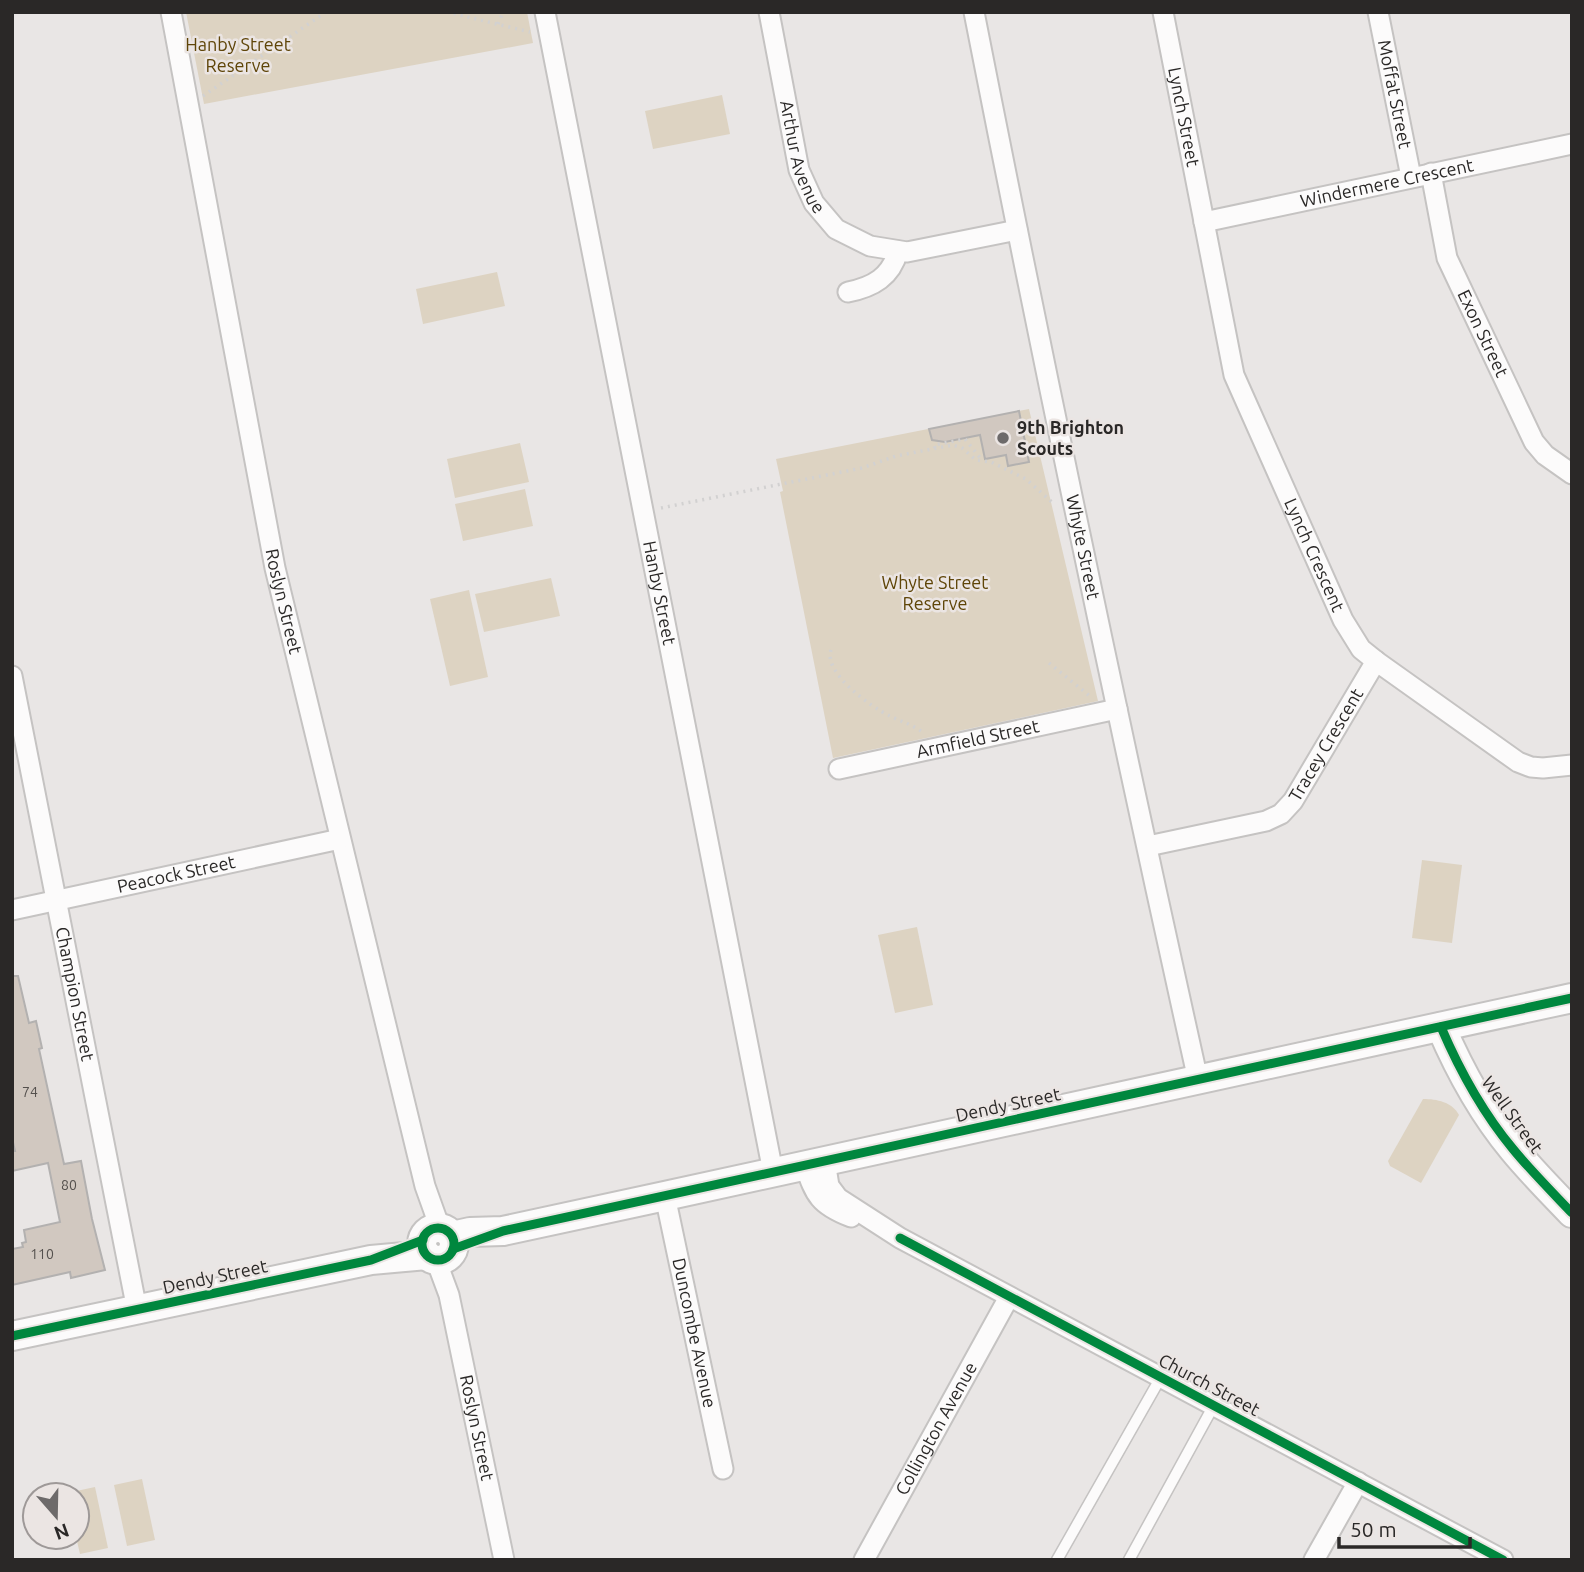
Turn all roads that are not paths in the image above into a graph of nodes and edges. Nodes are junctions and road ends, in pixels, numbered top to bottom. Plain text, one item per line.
1 (171, 12) edge
2 (545, 12) edge
3 (769, 12) edge
4 (974, 12) edge
5 (1163, 12) edge
6 (1378, 12) edge
7 (1572, 144) edge
8 (1431, 173) junction
9 (1411, 177) junction
10 (1204, 222) junction
11 (1017, 230) junction
12 (898, 251) junction
13 (848, 292) dead end
14 (1572, 474) edge
15 (1376, 662) junction
16 (12, 676) edge
17 (1117, 709) junction
18 (1572, 765) edge
19 (839, 769) dead end
20 (340, 839) junction
21 (1148, 846) junction
22 (56, 900) junction
23 (12, 910) edge
24 (1572, 998) edge
25 (1441, 1027) junction
26 (1198, 1080) junction
27 (815, 1163) junction
28 (773, 1172) junction
29 (665, 1196) junction
30 (1572, 1213) edge
31 (438, 1245) junction
32 (1009, 1297) junction
33 (137, 1310) junction
34 (12, 1336) edge
35 (1161, 1377) junction
36 (1214, 1405) junction
37 (723, 1469) dead end
38 (1358, 1482) junction
39 (504, 1560) edge
40 (864, 1560) edge
41 (1057, 1560) edge
42 (1129, 1560) edge
43 (1314, 1560) edge
44 (1503, 1560) edge

1 - 20 street, Roslyn Street
2 - 28 street, Hanby Street
3 - 12 street, Arthur Avenue
4 - 11 street, Whyte Street
5 - 10 street, Lynch Street
6 - 9 street, Moffat Street
7 - 8 street, Windermere Crescent
8 - 9 street, Windermere Crescent
8 - 14 street, Exon Street
9 - 10 street, Windermere Crescent
10 - 15 street, Lynch Crescent
11 - 12 street, Arthur Avenue
11 - 17 street, Whyte Street
12 - 13 street
15 - 18 street, Lynch Crescent
15 - 21 street, Tracey Crescent
16 - 22 street, Champion Street
17 - 19 street, Armfield Street
17 - 21 street, Whyte Street
20 - 22 street, Peacock Street
20 - 31 street, Roslyn Street
21 - 26 street, Whyte Street
22 - 23 street, Peacock Street
22 - 33 street, Champion Street
24 - 25 street, Dendy Street
25 - 26 street, Dendy Street
25 - 30 street, Well Street
26 - 27 street, Dendy Street
27 - 28 street, Dendy Street
27 - 32 street, Church Street
28 - 29 street, Dendy Street
29 - 31 street, Dendy Street
29 - 37 street, Duncombe Avenue
31 - 33 street, Dendy Street
31 - 39 street, Roslyn Street
32 - 35 street, Church Street
32 - 40 street, Collington Avenue
33 - 34 street, Dendy Street
35 - 36 street, Church Street
35 - 41 lane
36 - 38 street, Church Street
36 - 42 lane
38 - 43 street
38 - 44 street, Church Street

